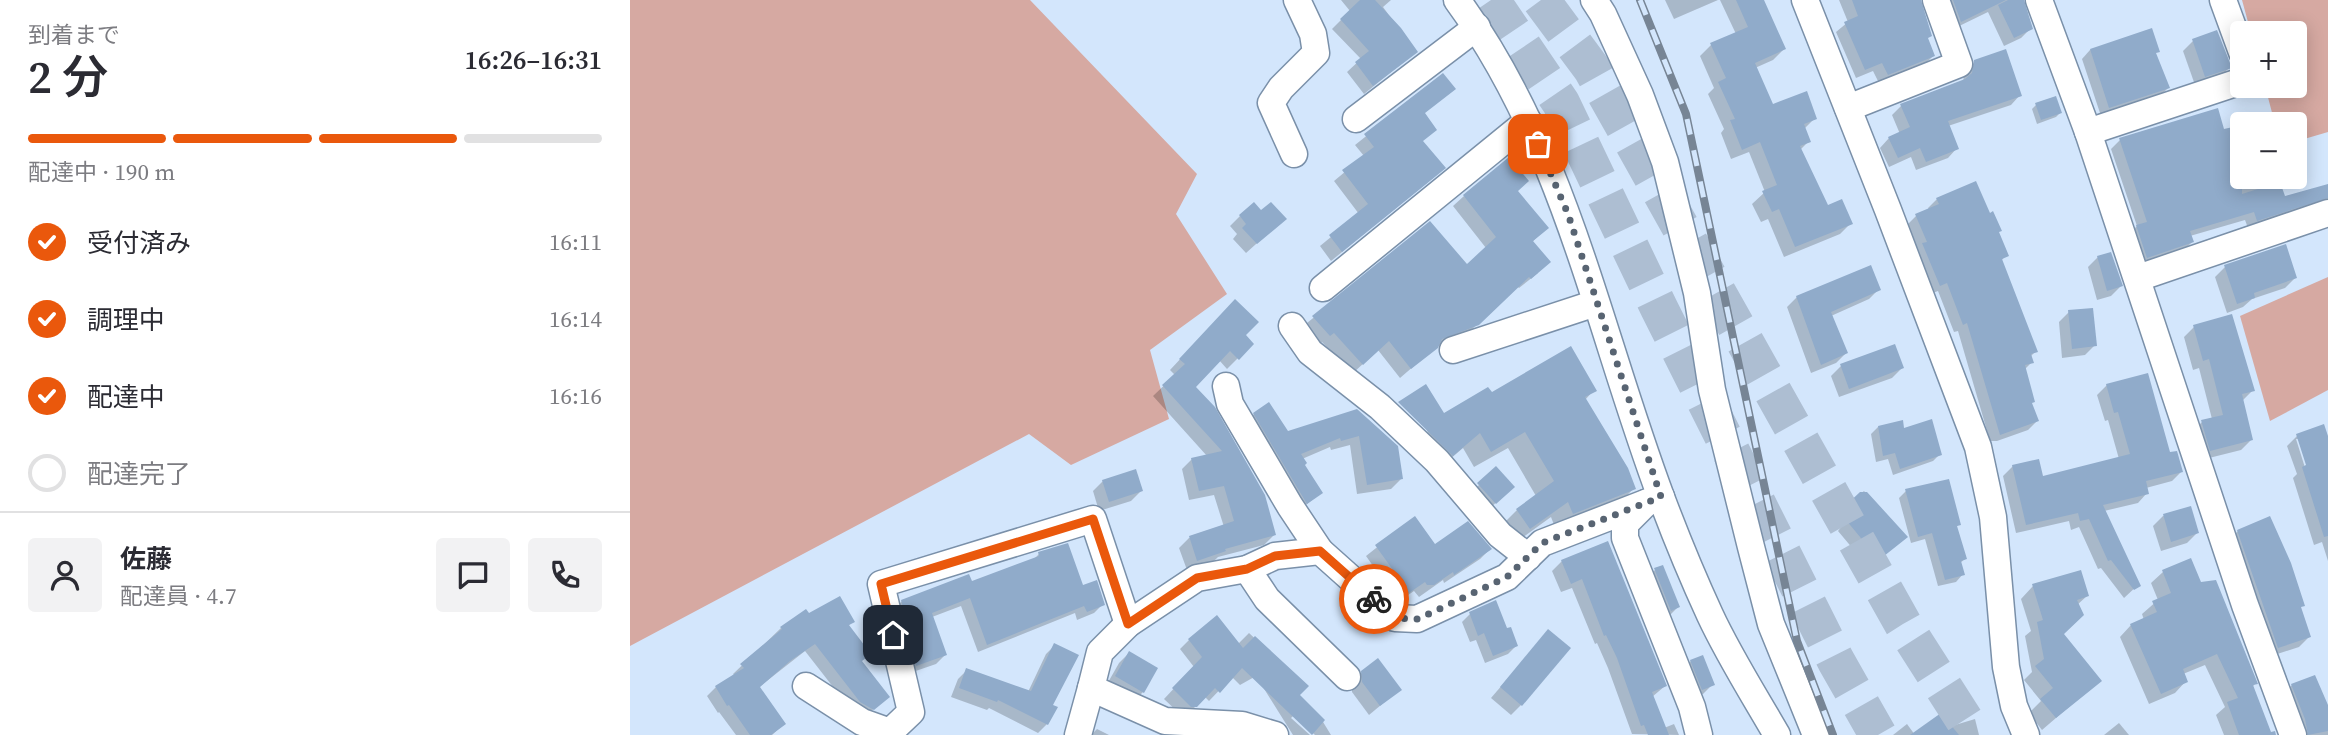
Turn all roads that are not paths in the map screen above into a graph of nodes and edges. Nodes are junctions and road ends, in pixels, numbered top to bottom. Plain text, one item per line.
1 (1297, 0) edge
2 (1457, 0) edge
3 (1594, 0) edge
4 (1805, 0) edge
5 (1936, 0) edge
6 (2039, 0) edge
7 (2223, 0) edge
8 (2231, 21) edge
9 (1476, 27) junction
10 (2230, 85) edge
11 (1848, 108) junction
12 (1356, 119) dead end
13 (1528, 121) junction
14 (2088, 132) junction
15 (1294, 154) dead end
16 (2328, 213) edge
17 (2137, 278) junction
18 (1324, 288) dead end
19 (1596, 303) junction
20 (1292, 326) dead end
21 (1453, 350) dead end
22 (1226, 386) dead end
23 (1654, 500) junction
24 (1320, 551) junction
25 (1528, 557) junction
26 (1247, 569) junction
27 (1128, 624) junction
28 (1347, 677) dead end
29 (806, 686) dead end
30 (1091, 688) junction
31 (1078, 735) edge
32 (1275, 735) edge
33 (1699, 735) edge
34 (1777, 735) edge
35 (1816, 735) edge
36 (2026, 735) edge
37 (2293, 735) edge

1 - 15 street
2 - 9 street
3 - 35 street
4 - 11 street
5 - 11 street
6 - 14 street
7 - 8 street
9 - 12 street
9 - 13 street
10 - 14 street
11 - 36 street
13 - 18 street
13 - 19 street
14 - 17 street
16 - 17 street
17 - 37 street
19 - 21 street
19 - 23 street
20 - 25 street
22 - 24 street
23 - 25 street
23 - 33 street
23 - 34 street
24 - 25 street
24 - 26 street
26 - 27 street
26 - 28 street
27 - 29 street
27 - 30 street
30 - 31 street
30 - 32 street

